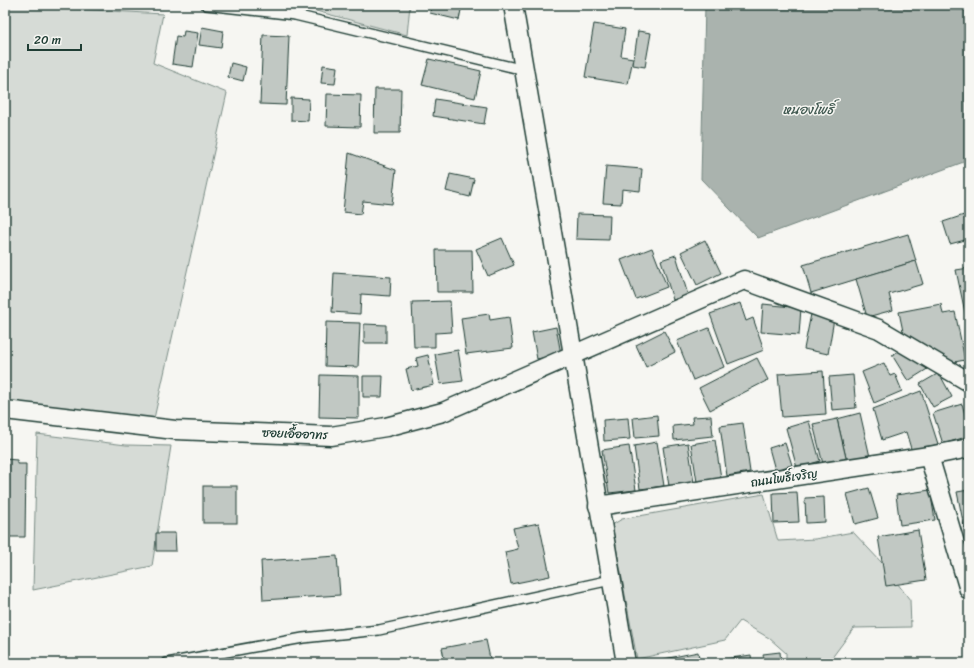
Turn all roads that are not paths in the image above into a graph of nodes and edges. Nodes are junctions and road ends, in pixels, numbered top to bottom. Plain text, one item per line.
1 (206, 5) edge
2 (513, 5) edge
3 (524, 70) junction
4 (572, 356) junction
5 (969, 382) edge
6 (5, 410) edge
7 (969, 448) edge
8 (929, 456) junction
9 (598, 506) junction
10 (611, 580) junction
11 (969, 590) edge
12 (167, 663) edge
13 (626, 663) edge

1 - 3 lane
2 - 3 street
3 - 4 street
4 - 5 street, ซอยเอื้ออาทร
4 - 6 street, ซอยเอื้ออาทร
4 - 9 street
7 - 8 street, ถนนโพธิ์เจริญ
8 - 9 street, ถนนโพธิ์เจริญ
8 - 11 street
9 - 10 street
10 - 12 lane
10 - 13 street

